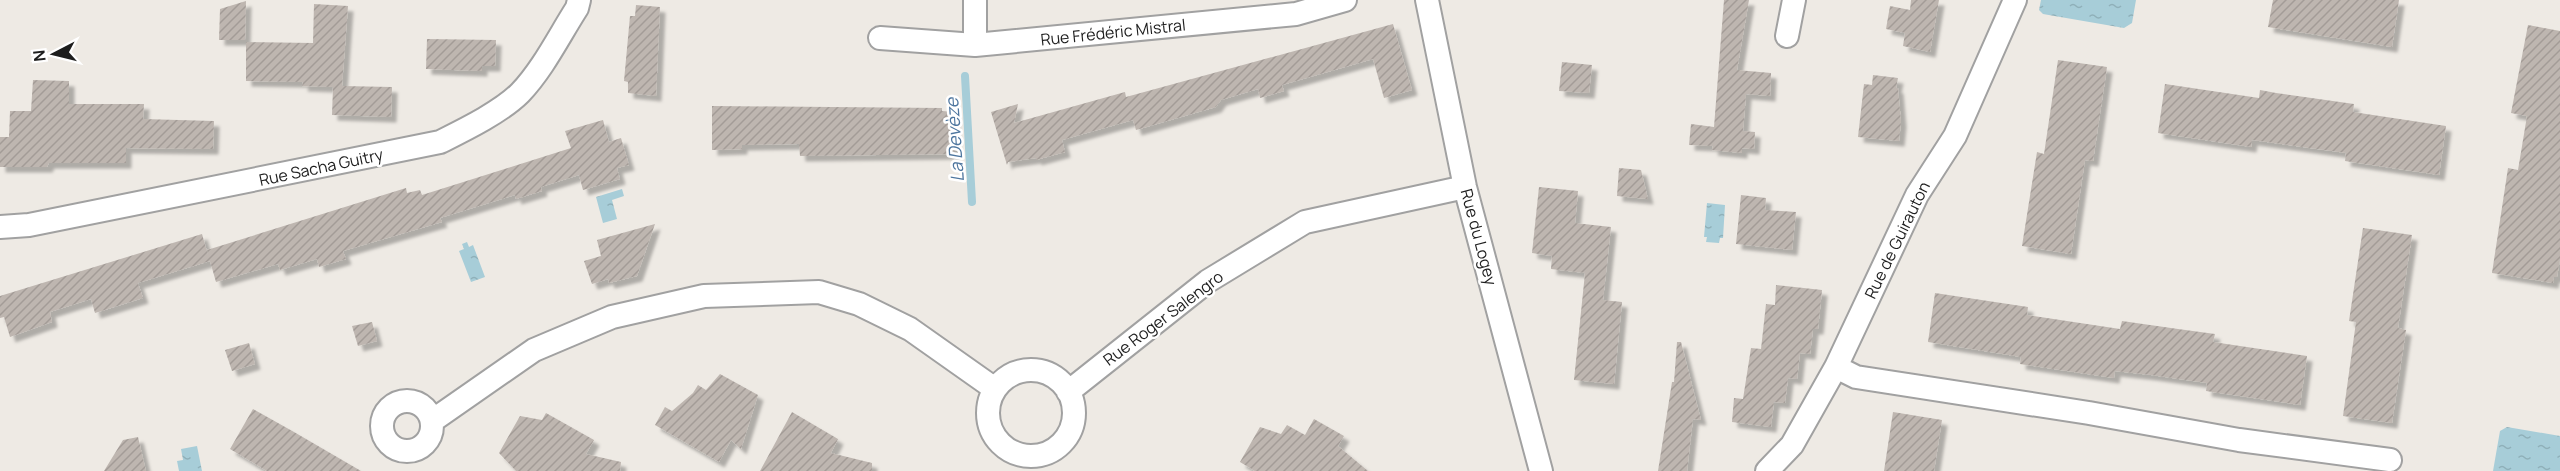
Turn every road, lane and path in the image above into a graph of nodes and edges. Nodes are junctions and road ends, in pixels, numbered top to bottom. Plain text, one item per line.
1 (579, 0) edge
2 (975, 0) edge
3 (1345, 0) edge
4 (1426, 0) edge
5 (1794, 0) edge
6 (2015, 0) edge
7 (1787, 36) dead end
8 (880, 38) dead end
9 (975, 45) junction
10 (1465, 187) junction
11 (0, 227) edge
12 (1836, 367) junction
13 (995, 389) junction
14 (1068, 392) junction
15 (432, 421) dead end
16 (2390, 460) dead end
17 (1014, 462) edge
18 (1541, 471) edge
19 (1767, 471) edge

1 - 11 street, Rue Sacha Guitry
2 - 9 street
3 - 9 street, Rue Frédéric Mistral
4 - 10 street, Rue du Logey
5 - 7 street
6 - 12 street, Rue de Guirauton
8 - 9 street, Rue Frédéric Mistral
10 - 14 street, Rue Roger Salengro
10 - 18 street, Rue du Logey
12 - 16 street
12 - 19 street, Rue de Guirauton
13 - 14 street
13 - 15 street
13 - 17 street
14 - 17 street

